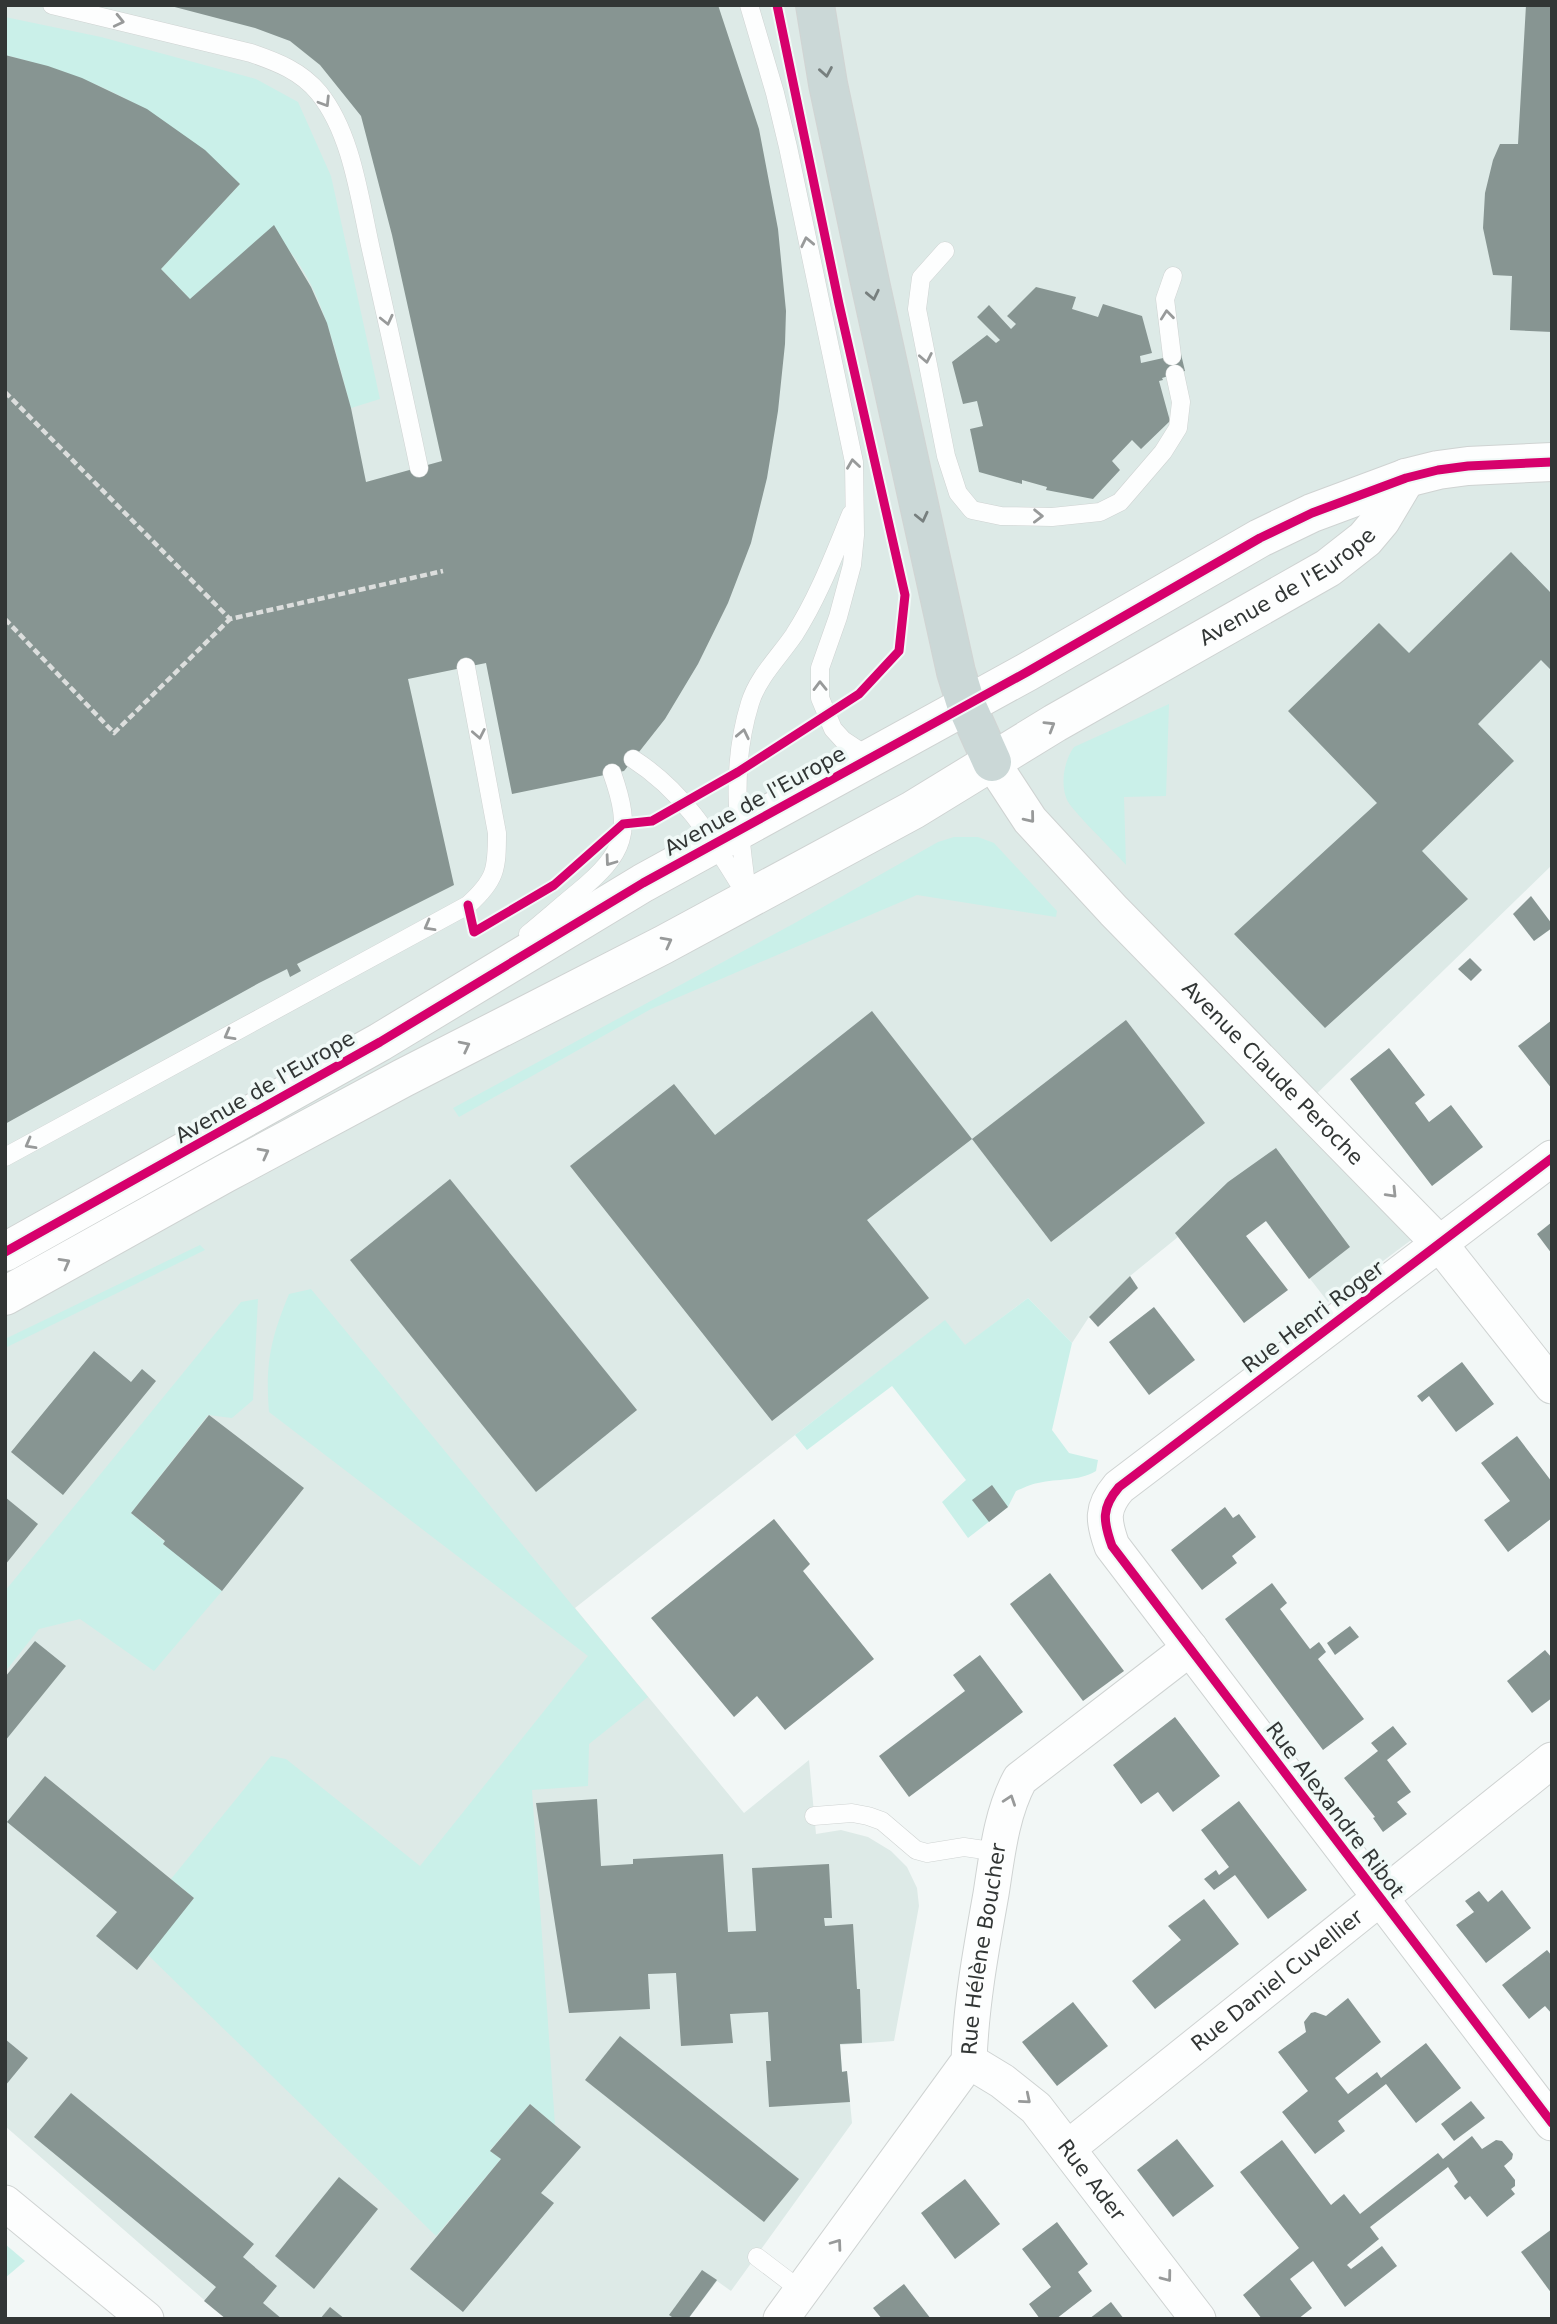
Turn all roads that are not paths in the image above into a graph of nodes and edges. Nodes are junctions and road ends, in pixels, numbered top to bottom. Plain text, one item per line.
1 (52, 5) edge
2 (749, 5) edge
3 (815, 5) edge
4 (945, 251) dead end
5 (1173, 275) dead end
6 (1552, 463) edge
7 (419, 468) dead end
8 (1406, 478) junction
9 (855, 503) junction
10 (466, 667) dead end
11 (966, 704) junction
12 (870, 758) junction
13 (633, 759) dead end
14 (992, 762) junction
15 (611, 773) dead end
16 (727, 837) junction
17 (748, 899) junction
18 (449, 1000) junction
19 (5, 1157) edge
20 (1552, 1158) edge
21 (1439, 1243) junction
22 (5, 1252) edge
23 (5, 1296) edge
24 (1552, 1386) edge
25 (1105, 1512) joint
26 (1190, 1648) junction
27 (1552, 1760) edge
28 (814, 1816) dead end
29 (998, 1852) junction
30 (1380, 1897) junction
31 (970, 2061) junction
32 (1552, 2123) edge
33 (1068, 2148) junction
34 (5, 2203) edge
35 (757, 2257) dead end
36 (803, 2292) junction
37 (145, 2319) edge
38 (781, 2319) edge
39 (1198, 2319) edge

1 -> 7 lane
9 -> 2 lane
3 -> 11 highway
4 -> 5 lane
6 - 8 street, Avenue de l'Europe
8 - 11 street, Avenue de l'Europe
14 -> 8 street, Avenue de l'Europe
12 -> 9 lane
16 -> 9 lane
10 -> 19 lane
11 - 12 street, Avenue de l'Europe
11 - 14 highway
12 - 16 street, Avenue de l'Europe
13 - 16 lane
14 - 17 street, Avenue de l'Europe
14 -> 21 street, Avenue Claude Peroche
15 -> 18 lane
16 - 17 lane
16 - 17 lane
16 - 18 street, Avenue de l'Europe
23 -> 17 street, Avenue de l'Europe
18 - 22 street, Avenue de l'Europe
20 - 21 street, Rue Henri Roger
21 - 24 street, Avenue Claude Peroche
21 - 25 street, Rue Henri Roger
25 - 26 street, Rue Alexandre Ribot
29 -> 26 street, Rue Hélène Boucher
26 - 30 street, Rue Alexandre Ribot
27 - 30 street, Rue Daniel Cuvellier
28 - 29 lane
29 - 31 street, Rue Hélène Boucher
30 - 32 street, Rue Alexandre Ribot
30 - 33 street, Rue Daniel Cuvellier
31 -> 33 street, Rue Ader
36 -> 31 street, Rue Hélène Boucher
33 -> 39 street, Rue Ader
34 - 37 street
35 - 36 lane
36 - 38 street, Rue Hélène Boucher

